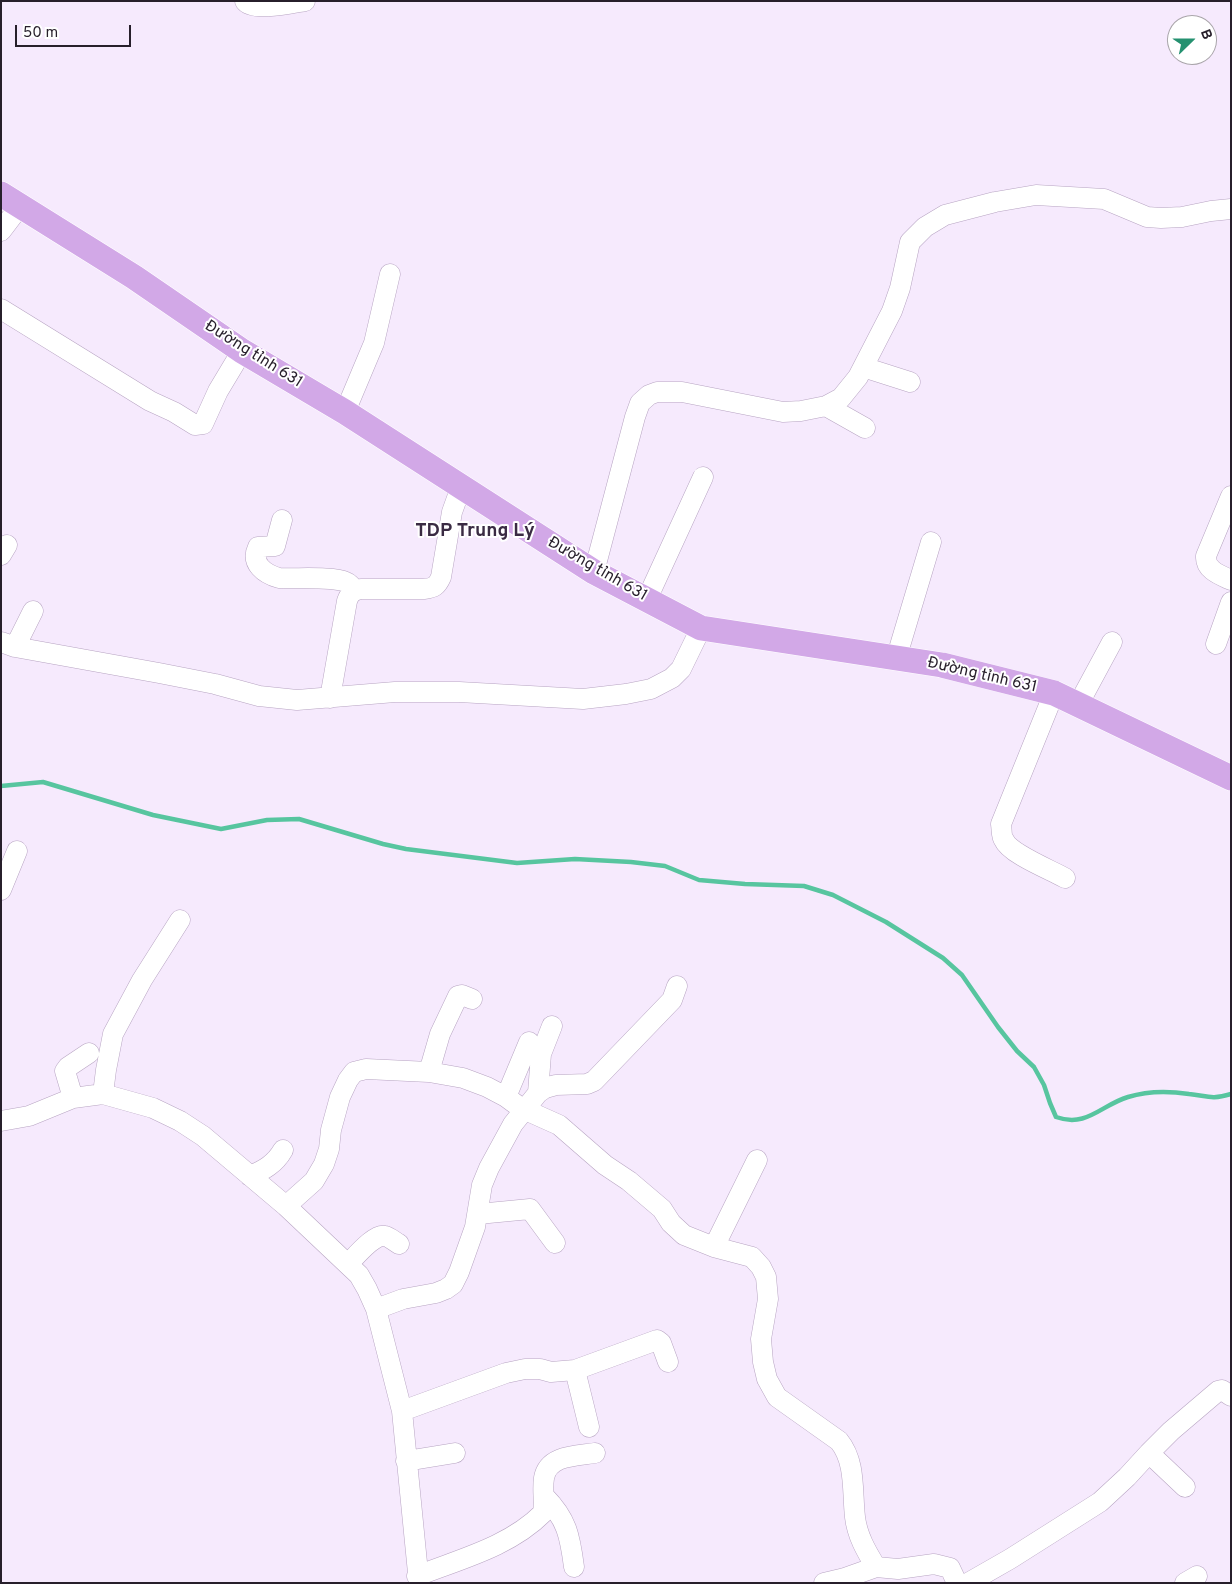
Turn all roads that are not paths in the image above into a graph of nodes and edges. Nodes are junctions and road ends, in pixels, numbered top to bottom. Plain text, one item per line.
1 (245, 1) edge
2 (305, 1) edge
3 (11, 200) edge
4 (1231, 209) edge
5 (1, 231) edge
6 (390, 274) dead end
7 (1, 309) edge
8 (242, 351) junction
9 (863, 366) junction
10 (910, 382) dead end
11 (826, 406) junction
12 (345, 412) junction
13 (865, 428) dead end
14 (703, 477) dead end
15 (461, 487) junction
16 (1231, 496) edge
17 (282, 520) dead end
18 (931, 542) dead end
19 (594, 572) junction
20 (1231, 580) edge
21 (354, 591) junction
22 (647, 599) junction
23 (1231, 602) edge
24 (33, 612) dead end
25 (701, 628) junction
26 (1112, 642) dead end
27 (1216, 644) dead end
28 (8, 645) edge
29 (896, 658) junction
30 (1054, 694) junction
31 (330, 698) junction
32 (1078, 705) junction
33 (1231, 778) edge
34 (17, 850) dead end
35 (1066, 878) dead end
36 (1, 890) edge
37 (180, 920) dead end
38 (678, 986) dead end
39 (472, 999) dead end
40 (552, 1026) dead end
41 (529, 1042) dead end
42 (89, 1053) dead end
43 (429, 1072) junction
44 (538, 1093) junction
45 (103, 1094) junction
46 (506, 1097) junction
47 (73, 1098) junction
48 (525, 1110) junction
49 (1, 1120) edge
50 (282, 1150) dead end
51 (756, 1160) dead end
52 (250, 1176) junction
53 (286, 1206) junction
54 (478, 1214) junction
55 (399, 1244) dead end
56 (554, 1244) dead end
57 (714, 1247) junction
58 (348, 1264) junction
59 (376, 1309) junction
60 (668, 1362) dead end
61 (575, 1370) junction
62 (1231, 1396) edge
63 (402, 1411) junction
64 (589, 1427) dead end
65 (455, 1453) dead end
66 (595, 1453) dead end
67 (1148, 1453) junction
68 (406, 1461) junction
69 (1185, 1487) dead end
70 (544, 1496) junction
71 (574, 1567) dead end
72 (876, 1567) junction
73 (418, 1579) edge
74 (824, 1583) edge
75 (957, 1583) edge
76 (968, 1583) edge

1 - 2 street
3 - 5 street
3 - 8 main road, Đường tỉnh 631
4 - 9 street
6 - 12 street
7 - 8 street
8 - 12 main road, Đường tỉnh 631
9 - 10 street
9 - 11 street
11 - 13 street
11 - 19 street
12 - 15 main road, Đường tỉnh 631
14 - 22 street
15 - 19 main road, Đường tỉnh 631
15 - 21 street
16 - 20 street
17 - 21 street
18 - 29 street
19 - 22 main road, Đường tỉnh 631
21 - 31 street
22 - 25 main road, Đường tỉnh 631
23 - 27 street
24 - 28 street
25 - 29 main road, Đường tỉnh 631
25 - 31 street
26 - 32 street
28 - 31 street
29 - 30 main road, Đường tỉnh 631
30 - 32 main road, Đường tỉnh 631
30 - 35 street
32 - 33 main road, Đường tỉnh 631
34 - 36 street
37 - 45 street
38 - 44 street
39 - 43 street
40 - 44 street
41 - 46 street
42 - 47 street
43 - 46 street
43 - 53 street
44 - 48 street
45 - 47 street
45 - 52 street
46 - 48 street
47 - 49 street
48 - 54 street
48 - 57 street
50 - 52 street
51 - 57 street
52 - 53 street
53 - 58 street
54 - 56 street
54 - 59 street
55 - 58 street
57 - 72 street
58 - 59 street
59 - 63 street
60 - 61 street
61 - 63 street
61 - 64 street
62 - 67 street
63 - 68 street
65 - 68 street
66 - 70 street
67 - 69 street
67 - 76 street
68 - 73 street
70 - 71 street
70 - 73 street
72 - 74 street
72 - 75 street

